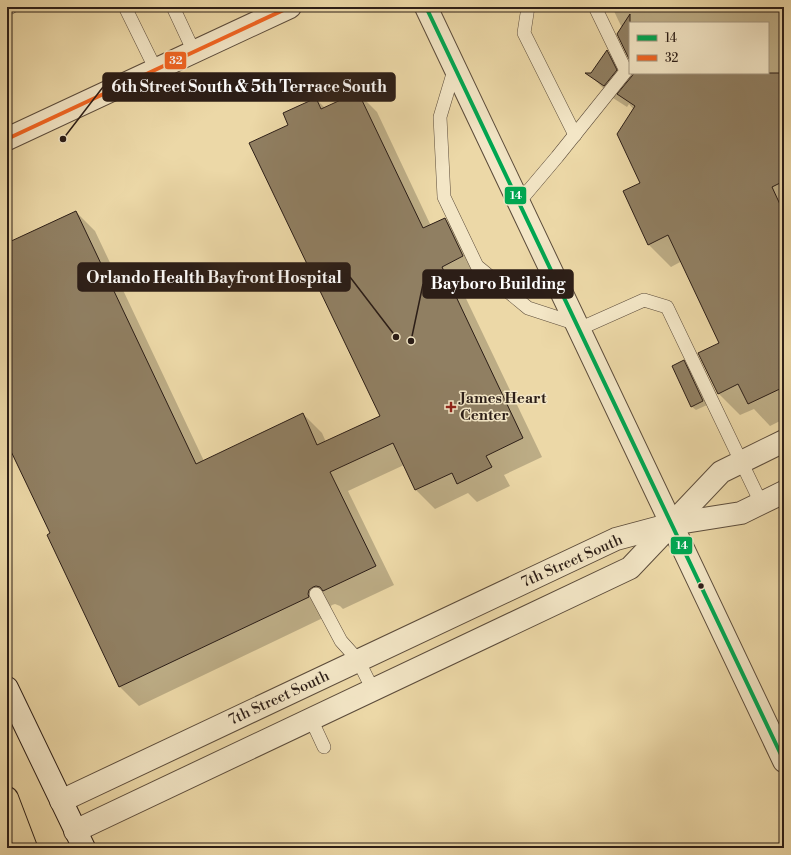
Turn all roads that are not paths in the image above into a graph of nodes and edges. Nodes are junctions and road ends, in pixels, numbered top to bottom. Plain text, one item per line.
1 (11, 7) edge
2 (125, 7) edge
3 (173, 7) edge
4 (290, 7) edge
5 (426, 7) edge
6 (528, 7) edge
7 (595, 7) edge
8 (7, 9) edge
9 (194, 52) junction
10 (455, 67) junction
11 (156, 70) junction
12 (575, 135) junction
13 (7, 139) edge
14 (519, 202) junction
15 (578, 326) junction
16 (784, 441) edge
17 (741, 462) junction
18 (784, 492) edge
19 (761, 503) junction
20 (672, 524) junction
21 (316, 594) dead end
22 (358, 660) junction
23 (7, 688) edge
24 (373, 690) junction
25 (311, 719) junction
26 (324, 747) dead end
27 (784, 761) edge
28 (7, 798) edge
29 (61, 802) junction
30 (79, 840) edge
31 (26, 848) edge

1 - 8 lane
2 - 11 lane
3 - 9 lane
4 - 9 street
5 - 10 street
6 - 12 lane
7 - 12 lane
9 - 11 street
10 - 14 street
10 - 15 lane
11 - 13 street
12 - 14 lane
14 - 15 street
15 - 17 lane
15 - 20 street
16 - 17 street
17 - 19 lane
17 - 20 street
18 - 19 street
19 - 20 street
20 - 22 street, 7th Street South
20 - 24 street, 7th Street South
20 - 27 street
21 - 22 lane
22 - 24 lane
22 - 29 street, 7th Street South
23 - 29 street
24 - 25 street, 7th Street South
25 - 26 lane
25 - 30 street, 7th Street South
28 - 31 highway
29 - 30 street

